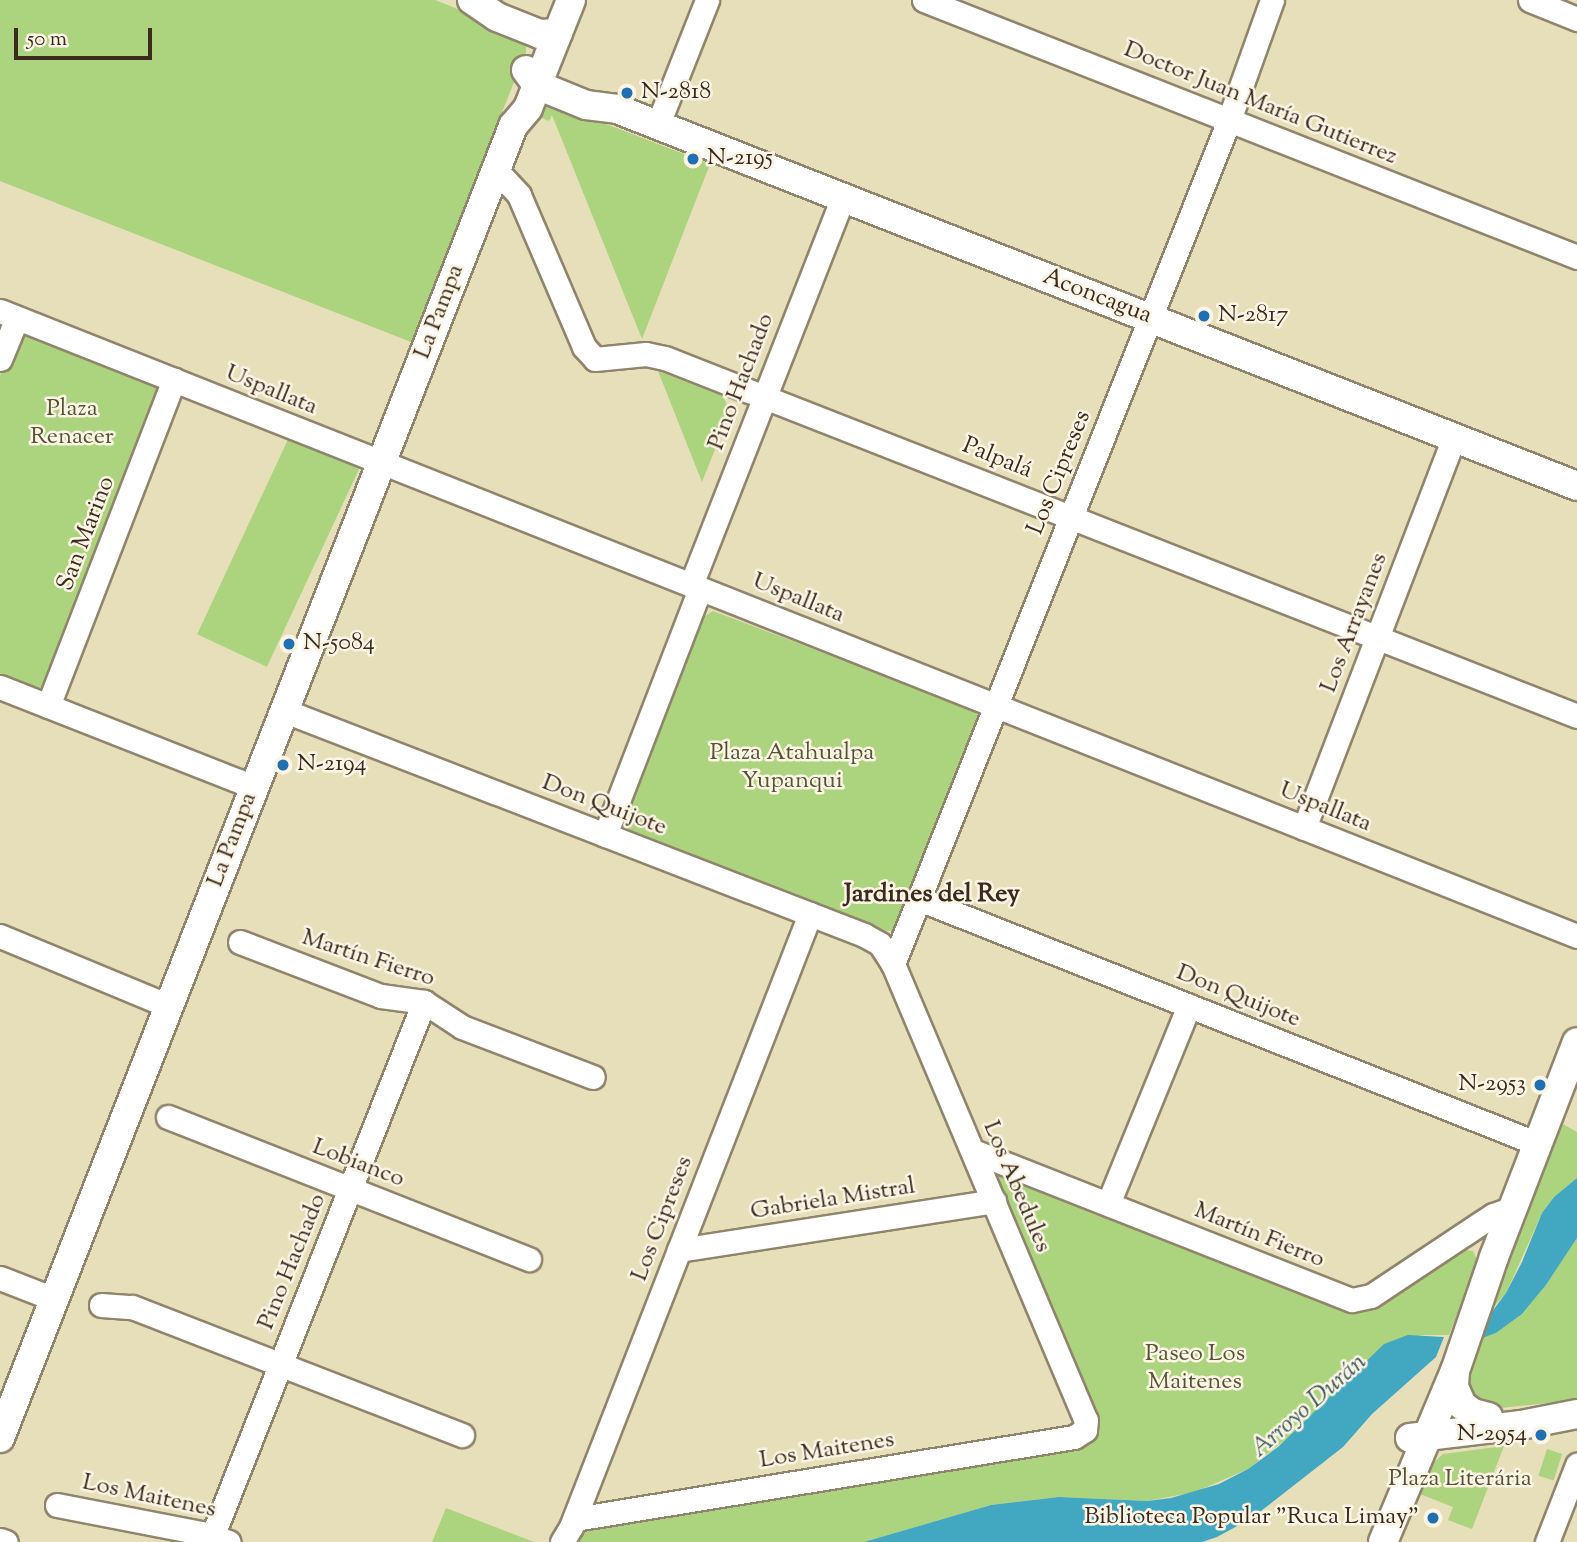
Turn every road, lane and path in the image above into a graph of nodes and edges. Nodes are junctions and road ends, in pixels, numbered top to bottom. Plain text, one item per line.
1 (472, 0) edge
2 (496, 0) edge
3 (571, 0) edge
4 (707, 0) edge
5 (923, 0) edge
6 (1272, 0) edge
7 (1530, 0) edge
8 (1577, 19) edge
9 (549, 22) edge
10 (536, 74) junction
11 (1229, 120) junction
12 (657, 124) junction
13 (496, 170) junction
14 (843, 197) junction
15 (1577, 257) edge
16 (8, 314) edge
17 (1151, 318) junction
18 (0, 359) edge
19 (174, 380) junction
20 (765, 396) junction
21 (1454, 438) junction
22 (381, 463) junction
23 (1577, 486) edge
24 (1071, 517) junction
25 (695, 587) junction
26 (1377, 638) junction
27 (0, 687) edge
28 (48, 706) junction
29 (996, 706) junction
30 (285, 711) junction
31 (1577, 716) edge
32 (254, 787) junction
33 (1304, 828) junction
34 (605, 835) junction
35 (919, 899) junction
36 (810, 914) junction
37 (0, 936) edge
38 (1577, 936) edge
39 (240, 942) dead end
40 (893, 964) junction
41 (424, 1002) junction
42 (169, 1006) junction
43 (1189, 1006) junction
44 (1577, 1042) edge
45 (593, 1077) dead end
46 (168, 1117) dead end
47 (1538, 1143) junction
48 (973, 1151) junction
49 (350, 1189) junction
50 (994, 1201) junction
51 (1108, 1204) junction
52 (1513, 1208) junction
53 (679, 1250) junction
54 (1494, 1257) junction
55 (529, 1259) dead end
56 (0, 1278) edge
57 (54, 1299) junction
58 (101, 1306) dead end
59 (280, 1364) junction
60 (1455, 1371) junction
61 (1564, 1416) edge
62 (1488, 1417) junction
63 (1085, 1430) joint
64 (1419, 1431) junction
65 (462, 1435) dead end
66 (0, 1438) edge
67 (1577, 1465) edge
68 (57, 1506) dead end
69 (575, 1518) junction
70 (0, 1540) edge
71 (217, 1540) edge
72 (6, 1542) edge
73 (562, 1542) edge
74 (1365, 1542) edge
75 (1383, 1542) edge
76 (1547, 1542) edge

1 - 9 street
2 - 9 street
3 - 9 street, La Pampa
4 - 12 street
5 - 11 street, Doctor Juan María Gutierrez
6 - 11 street, Los Cipreses
7 - 8 street
9 - 10 street, La Pampa
10 - 12 street, Aconcagua
10 - 13 street, La Pampa
11 - 15 street, Doctor Juan María Gutierrez
11 - 17 street, Los Cipreses
12 - 14 street, Aconcagua
13 - 20 street, Palpalá
13 - 22 street, La Pampa
14 - 17 street, Aconcagua
14 - 20 street, Pino Hachado
16 - 18 street
16 - 19 street, Uspallata
17 - 21 street, Aconcagua
17 - 24 street, Los Cipreses
19 - 22 street, Uspallata
19 - 28 street, San Marino
20 - 24 street, Palpalá
20 - 25 street, Pino Hachado
21 - 23 street, Aconcagua
21 - 26 street, Los Arrayanes
22 - 25 street, Uspallata
22 - 30 street, La Pampa
24 - 26 street, Palpalá
24 - 29 street, Los Cipreses
25 - 29 street, Uspallata
25 - 34 street, Pino Hachado
26 - 31 street, Palpalá
26 - 33 street, Los Arrayanes
27 - 28 street
28 - 32 street
29 - 33 street, Uspallata
29 - 35 street, Los Cipreses
30 - 32 street, La Pampa
30 - 34 street, Don Quijote
32 - 42 street, La Pampa
33 - 38 street, Uspallata
34 - 36 street, Don Quijote
35 - 40 street, Los Cipreses
35 - 43 street, Don Quijote
36 - 40 street, Don Quijote
36 - 53 street, Los Cipreses
37 - 42 street
39 - 41 street, Martín Fierro
40 - 48 street, Los Abedules
41 - 45 street, Martín Fierro
41 - 49 street, Pino Hachado
42 - 57 street, La Pampa
43 - 47 street, Don Quijote
43 - 51 street
44 - 47 street
46 - 49 street, Lobianco
47 - 52 street
48 - 50 street, Los Abedules
48 - 51 street, Martín Fierro
49 - 55 street, Lobianco
49 - 59 street, Pino Hachado
50 - 53 street, Gabriela Mistral
50 - 63 street, Los Abedules
51 - 52 street, Martín Fierro
52 - 54 street
53 - 69 street, Los Cipreses
54 - 60 street
54 - 64 street
56 - 57 street
57 - 66 street, La Pampa
58 - 59 street
59 - 65 street
59 - 71 street, Pino Hachado
60 - 62 street
60 - 64 street
61 - 62 street
61 - 64 street
62 - 64 street
63 - 69 street, Los Maitenes
64 - 74 street
64 - 75 street
67 - 76 street
68 - 71 street, Los Maitenes
69 - 73 street, Los Cipreses
70 - 72 street

